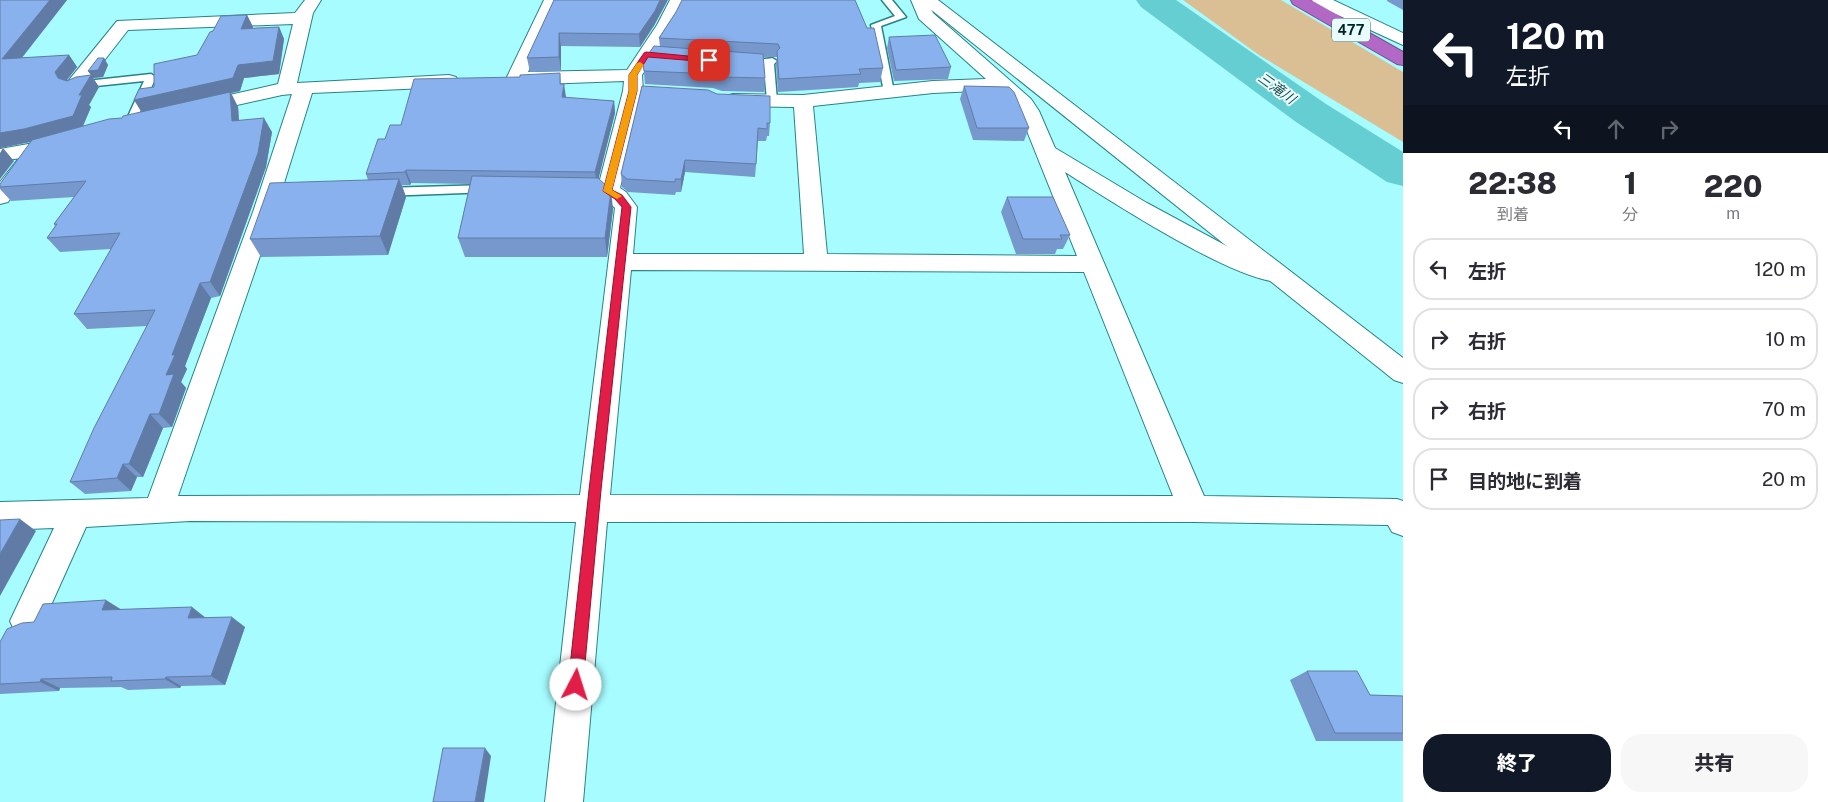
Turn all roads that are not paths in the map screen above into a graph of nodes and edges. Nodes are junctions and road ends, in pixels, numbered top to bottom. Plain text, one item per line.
1 (313, 0) edge
2 (552, 0) edge
3 (678, 0) edge
4 (887, 0) edge
5 (919, 0) edge
6 (927, 0) edge
7 (1299, 0) edge
8 (1320, 0) edge
9 (303, 18) junction
10 (1403, 40) edge
11 (1403, 60) edge
12 (732, 61) edge
13 (515, 79) junction
14 (496, 80) edge
15 (467, 81) edge
16 (1002, 84) junction
17 (75, 85) joint
18 (639, 86) junction
19 (295, 88) junction
20 (890, 92) junction
21 (717, 99) edge
22 (772, 101) junction
23 (803, 101) junction
24 (176, 112) edge
25 (131, 123) edge
26 (80, 137) edge
27 (36, 149) junction
28 (1046, 152) junction
29 (0, 155) edge
30 (504, 190) edge
31 (374, 192) edge
32 (0, 197) edge
33 (620, 262) junction
34 (816, 262) junction
35 (1091, 264) junction
36 (1278, 275) junction
37 (1403, 373) edge
38 (593, 509) junction
39 (1194, 509) junction
40 (158, 511) junction
41 (76, 514) junction
42 (0, 516) edge
43 (1403, 522) edge
44 (28, 621) edge
45 (564, 802) edge

1 - 9 street
2 - 13 street
3 - 18 street
4 - 20 lane
5 - 16 street
6 - 36 street
7 - 11 highway, 477
8 - 10 street
9 - 17 street
9 - 19 street
12 - 22 lane
13 - 14 street
13 - 18 street
15 - 19 street
16 - 20 street
16 - 28 street
17 - 25 lane
18 - 33 street
19 - 24 street
19 - 40 street
20 - 23 street
21 - 22 street
22 - 23 street
23 - 34 street
26 - 27 street
27 - 29 street
27 - 32 street
28 - 35 street
28 - 36 street
30 - 31 lane
33 - 34 street
33 - 38 street
34 - 35 street
35 - 39 street
36 - 37 street
38 - 39 street
38 - 40 street
38 - 45 street
39 - 43 street
40 - 41 street
41 - 42 street
41 - 44 street

